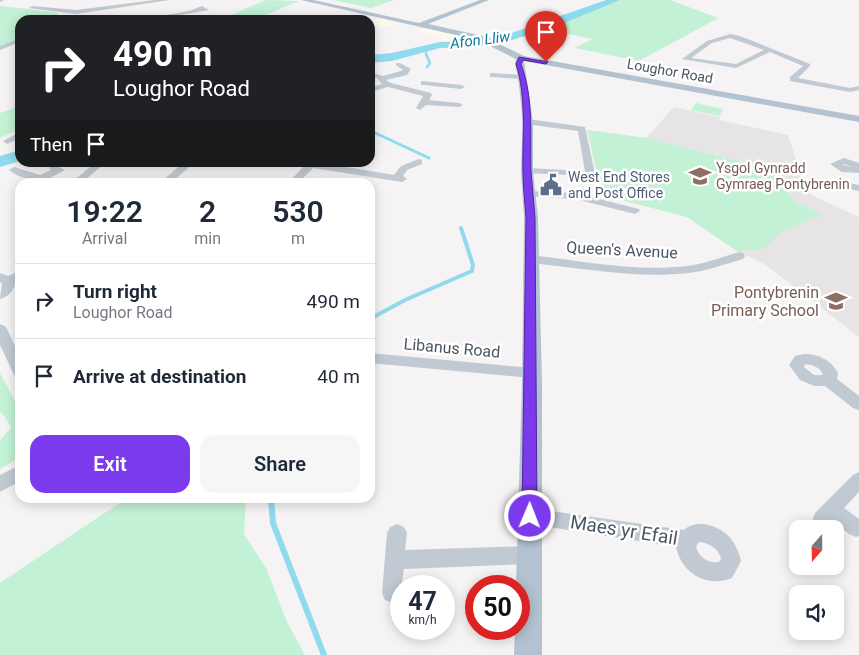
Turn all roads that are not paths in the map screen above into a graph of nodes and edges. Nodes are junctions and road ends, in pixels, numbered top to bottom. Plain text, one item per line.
1 (117, 0) edge
2 (167, 0) edge
3 (305, 0) edge
4 (486, 0) edge
5 (48, 2) dead end
6 (97, 9) junction
7 (70, 12) junction
8 (194, 12) dead end
9 (62, 15) edge
10 (183, 15) edge
11 (422, 24) junction
12 (15, 42) edge
13 (0, 48) edge
14 (770, 50) junction
15 (521, 58) junction
16 (398, 64) dead end
17 (375, 75) edge
18 (493, 75) dead end
19 (523, 77) junction
20 (381, 79) junction
21 (440, 82) junction
22 (424, 83) dead end
23 (388, 85) junction
24 (461, 87) dead end
25 (859, 88) edge
26 (375, 89) edge
27 (424, 102) junction
28 (459, 105) dead end
29 (859, 119) edge
30 (528, 122) junction
31 (15, 138) edge
32 (7, 142) dead end
33 (419, 162) dead end
34 (96, 167) edge
35 (185, 167) edge
36 (309, 167) edge
37 (330, 167) edge
38 (54, 168) dead end
39 (14, 170) dead end
40 (527, 171) junction
41 (42, 178) edge
42 (49, 178) edge
43 (82, 178) edge
44 (171, 178) edge
45 (298, 178) edge
46 (845, 185) dead end
47 (859, 188) edge
48 (528, 194) junction
49 (628, 212) dead end
50 (739, 256) dead end
51 (531, 259) junction
52 (4, 279) edge
53 (0, 295) edge
54 (0, 329) edge
55 (375, 358) edge
56 (15, 362) edge
57 (531, 373) junction
58 (828, 380) dead end
59 (859, 404) edge
60 (15, 475) edge
61 (859, 480) edge
62 (0, 484) edge
63 (530, 516) junction
64 (856, 528) dead end
65 (397, 533) dead end
66 (688, 540) dead end
67 (529, 556) junction
68 (395, 560) junction
69 (394, 575) edge
70 (528, 655) edge

1 - 6 street
2 - 6 street
3 - 11 main road, Loughor Road
4 - 11 main road
5 - 7 street
6 - 7 street
7 - 9 street
8 - 10 street
11 - 15 main road, Loughor Road
12 - 13 street
14 - 14 street
14 - 25 street
15 - 19 main road
15 - 29 main road, Loughor Road
16 - 20 street
17 - 20 street
18 - 19 street
19 - 30 main road
20 - 23 street
21 - 22 street
21 - 24 street
21 - 27 street
23 - 26 street
23 - 27 street
27 - 28 street
30 - 40 main road
30 - 40 street
31 - 32 street
33 - 37 street
34 - 43 street
35 - 44 street
36 - 45 street
38 - 42 street
39 - 41 street
40 - 48 main road
46 - 47 street
48 - 49 street
48 - 51 main road
50 - 51 street, Queen's Avenue
51 - 57 main road
52 - 53 street
54 - 56 street
55 - 57 street, Libanus Road
57 - 63 main road
58 - 59 street
60 - 62 street
61 - 64 street
63 - 66 street, Maes yr Efail
63 - 67 main road
65 - 68 street
67 - 68 street
67 - 70 main road
68 - 69 street

